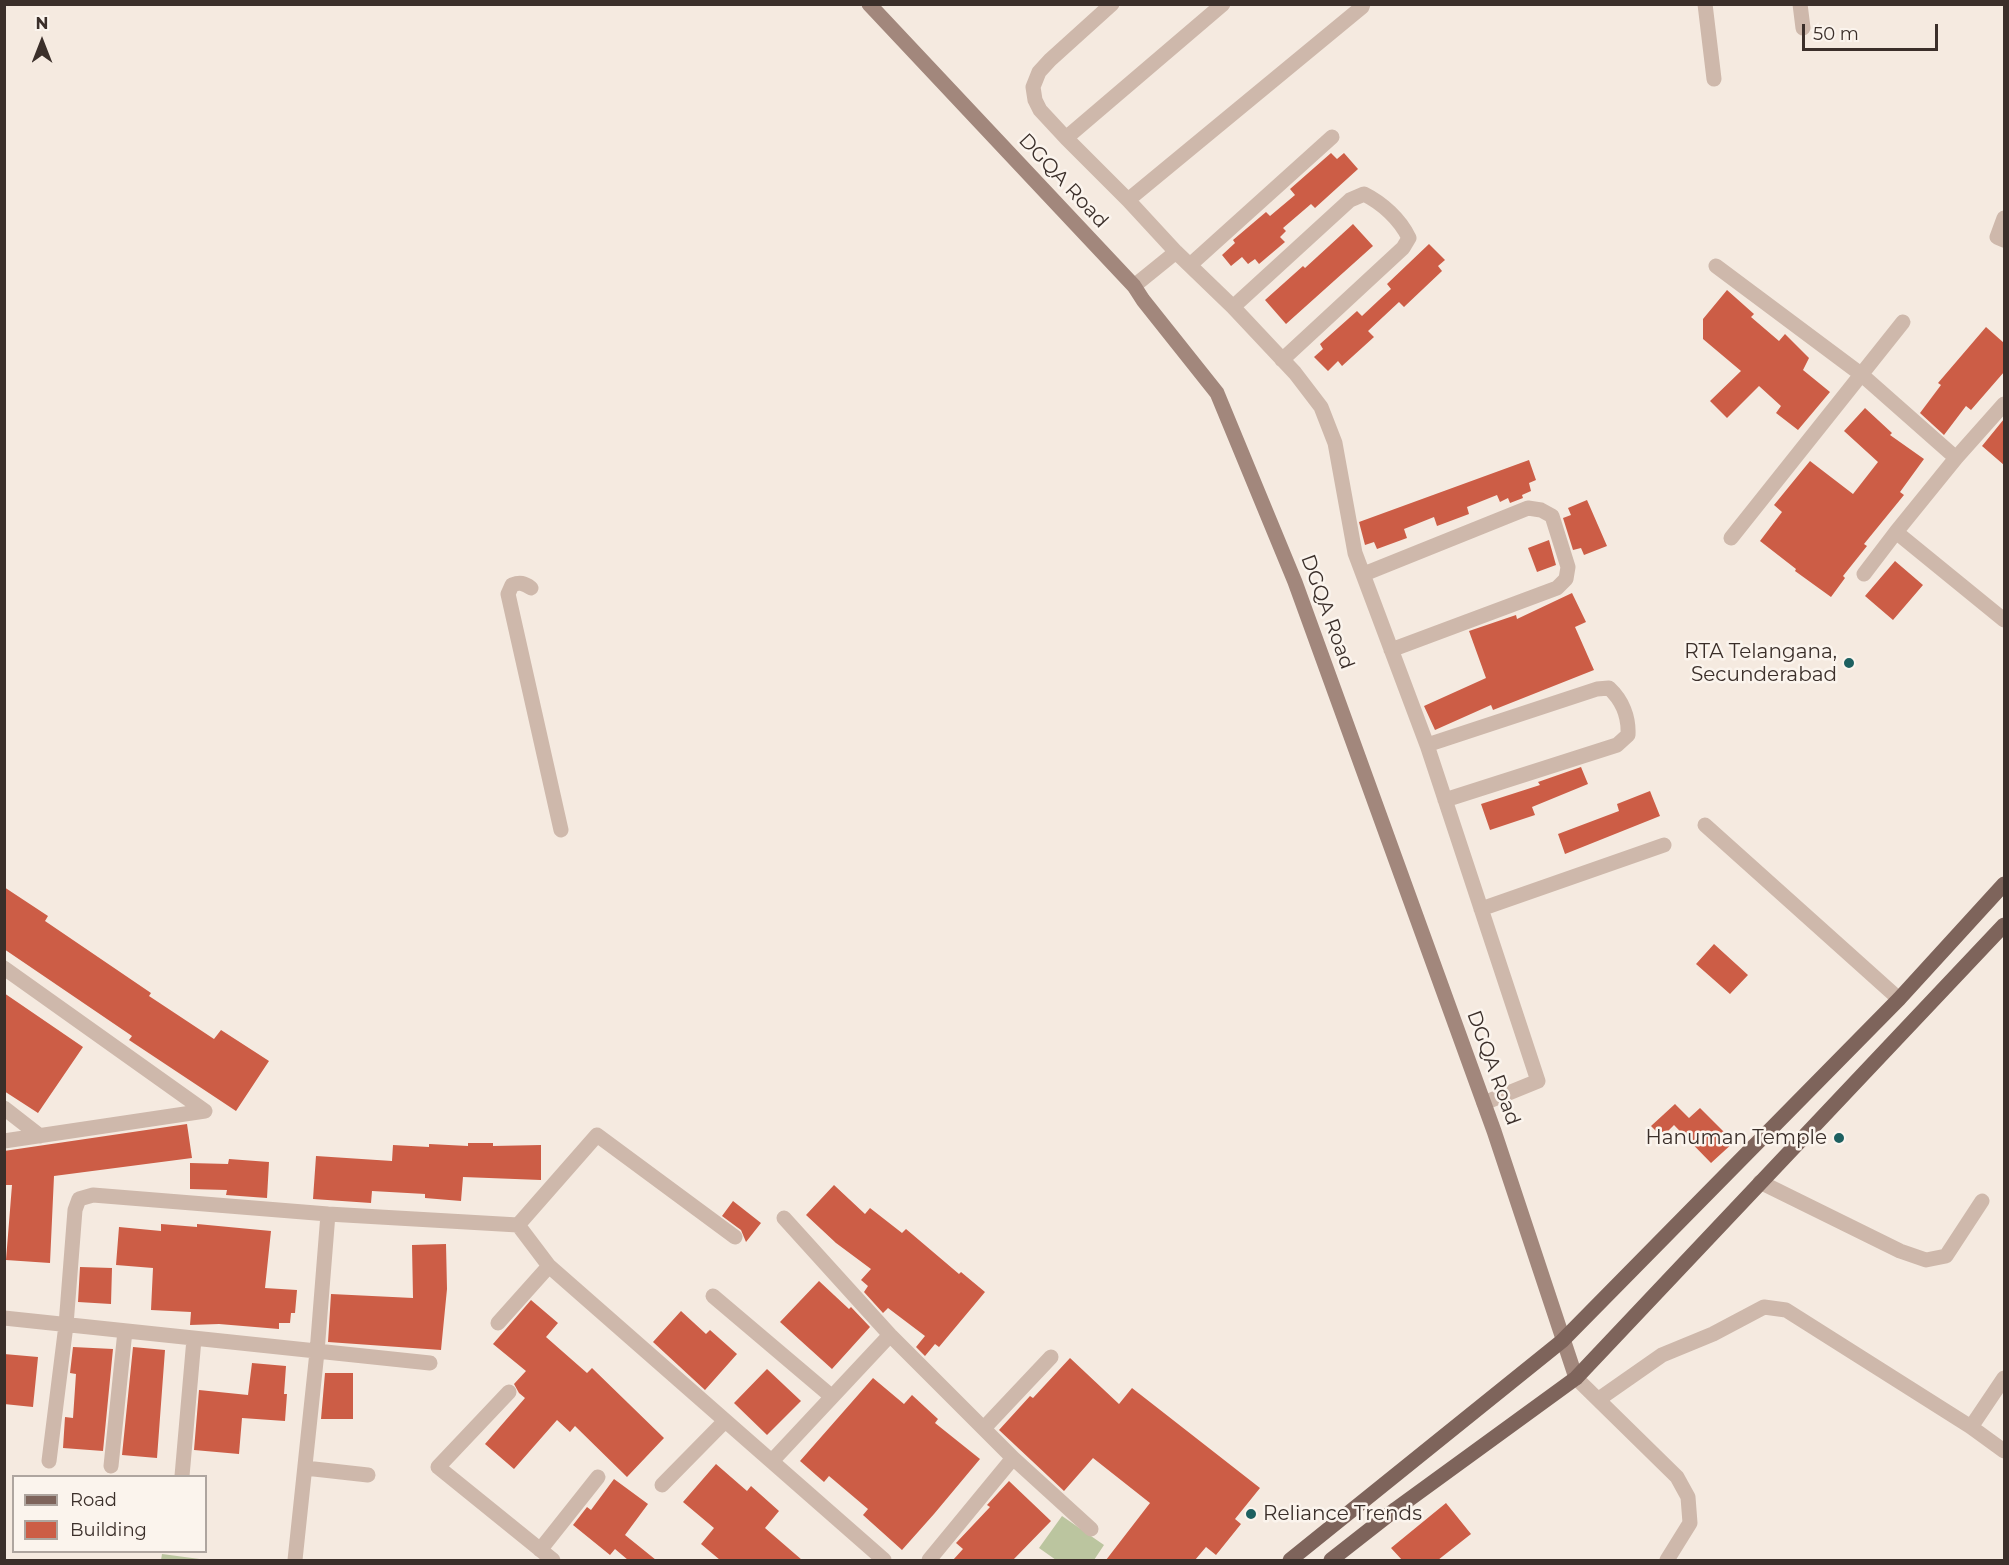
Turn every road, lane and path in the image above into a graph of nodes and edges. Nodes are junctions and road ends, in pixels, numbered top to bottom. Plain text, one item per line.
1 (868, 4) edge
2 (1112, 4) edge
3 (1223, 4) edge
4 (1363, 4) edge
5 (1705, 4) edge
6 (1800, 4) edge
7 (1803, 28) dead end
8 (1713, 79) dead end
9 (1332, 137) dead end
10 (1066, 138) junction
11 (1128, 200) junction
12 (2004, 218) edge
13 (2004, 240) edge
14 (1176, 252) junction
15 (1190, 265) junction
16 (1716, 266) dead end
17 (1134, 286) junction
18 (1233, 307) junction
19 (1903, 322) dead end
20 (1282, 360) junction
21 (1862, 375) junction
22 (2004, 404) edge
23 (1956, 458) junction
24 (1896, 532) junction
25 (1731, 538) dead end
26 (1364, 574) junction
27 (1864, 574) dead end
28 (531, 588) dead end
29 (2004, 620) edge
30 (1390, 650) junction
31 (1426, 746) junction
32 (1445, 800) junction
33 (1704, 825) dead end
34 (561, 830) dead end
35 (1664, 845) dead end
36 (2004, 884) edge
37 (1481, 909) junction
38 (2004, 926) edge
39 (4, 968) edge
40 (1899, 999) junction
41 (1484, 1102) junction
42 (4, 1108) edge
43 (40, 1136) junction
44 (4, 1141) edge
45 (1760, 1182) junction
46 (1982, 1202) dead end
47 (328, 1214) junction
48 (784, 1218) dead end
49 (518, 1225) junction
50 (735, 1237) dead end
51 (549, 1266) junction
52 (713, 1296) dead end
53 (4, 1318) edge
54 (498, 1323) dead end
55 (66, 1325) junction
56 (125, 1331) junction
57 (890, 1335) junction
58 (194, 1339) junction
59 (1562, 1341) junction
60 (316, 1352) junction
61 (1051, 1357) dead end
62 (430, 1363) dead end
63 (1576, 1378) junction
64 (2004, 1378) edge
65 (509, 1392) dead end
66 (831, 1396) junction
67 (1599, 1399) junction
68 (725, 1422) junction
69 (1971, 1427) junction
70 (984, 1428) junction
71 (2004, 1451) edge
72 (1013, 1458) junction
73 (49, 1461) dead end
74 (772, 1461) junction
75 (111, 1466) dead end
76 (305, 1468) junction
77 (182, 1475) edge
78 (368, 1475) dead end
79 (598, 1477) dead end
80 (662, 1485) dead end
81 (1090, 1529) dead end
82 (540, 1550) junction
83 (295, 1560) edge
84 (553, 1560) edge
85 (884, 1560) edge
86 (929, 1560) edge
87 (1290, 1560) edge
88 (1331, 1560) edge
89 (1667, 1560) edge

1 - 17 main road, DGQA Road
2 - 10 street
3 - 10 street
4 - 11 street
5 - 8 street
6 - 7 street
9 - 15 street
10 - 11 street
11 - 14 street
12 - 13 street
14 - 15 street
14 - 17 street
15 - 18 street
16 - 21 street
17 - 41 main road, DGQA Road
18 - 20 street
18 - 20 street
19 - 21 street
20 - 26 street
21 - 23 street
21 - 25 street
22 - 23 street
23 - 24 street
24 - 27 street
24 - 29 street
26 - 30 street
26 - 30 street
28 - 34 street
30 - 31 street
31 - 32 street
31 - 32 street
32 - 37 street
33 - 40 street
35 - 37 street
36 - 40 main road
37 - 41 street
38 - 45 main road
39 - 43 street
40 - 59 main road
41 - 59 main road, DGQA Road
42 - 43 street
43 - 44 street
45 - 46 street
45 - 63 main road
47 - 49 street
47 - 55 street
47 - 60 street
48 - 57 street
49 - 50 street
49 - 51 street
51 - 54 street
51 - 68 street
52 - 66 street
53 - 55 street
55 - 56 street
55 - 73 street
56 - 58 street
56 - 75 street
57 - 66 street
57 - 70 street
58 - 60 street
58 - 77 street
59 - 63 main road, DGQA Road
59 - 87 main road
60 - 62 street
60 - 76 street
61 - 70 street
63 - 67 street
63 - 88 main road
64 - 69 street
65 - 82 street
66 - 74 street
67 - 69 street
67 - 89 street
68 - 74 street
68 - 80 street
69 - 71 street
70 - 72 street
72 - 81 street
72 - 86 street
74 - 85 street
76 - 78 street
76 - 83 street
79 - 82 street
82 - 84 street

